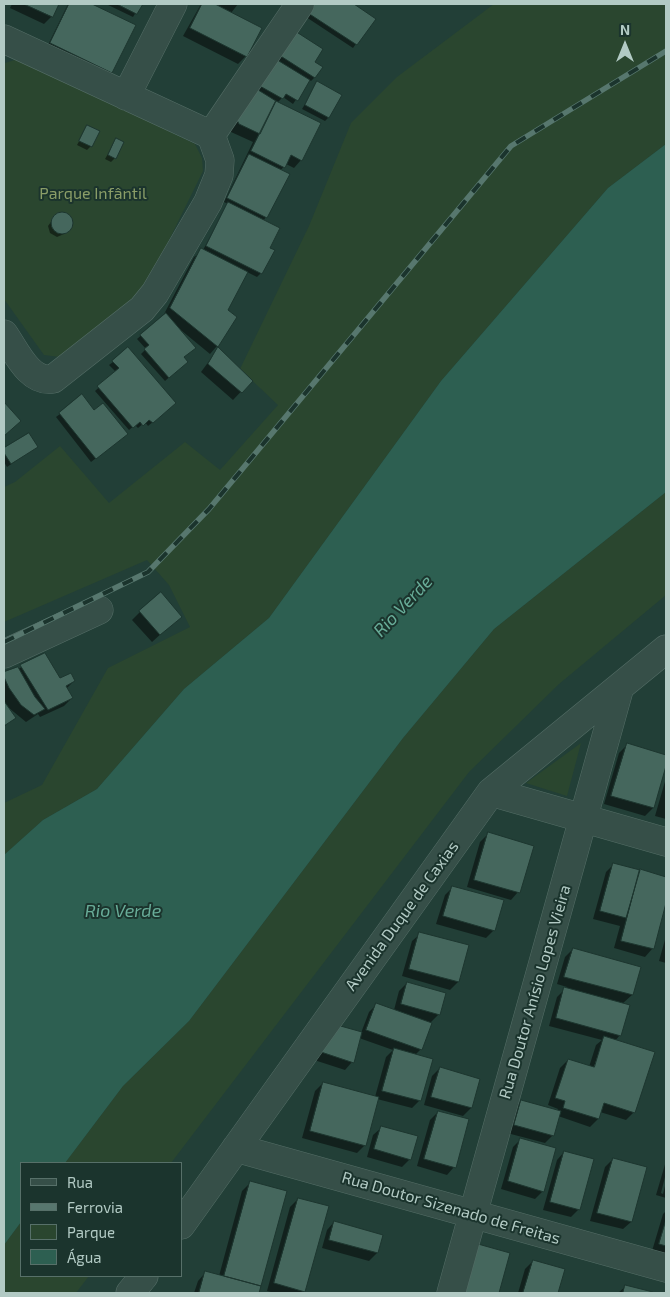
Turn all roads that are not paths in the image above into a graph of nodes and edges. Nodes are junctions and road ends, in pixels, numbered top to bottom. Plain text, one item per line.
1 (173, 4) edge
2 (300, 4) edge
3 (4, 39) edge
4 (126, 96) junction
5 (210, 135) junction
6 (4, 334) edge
7 (99, 610) dead end
8 (666, 649) edge
9 (4, 654) edge
10 (619, 690) junction
11 (491, 792) junction
12 (583, 819) junction
13 (666, 842) edge
14 (236, 1148) junction
15 (473, 1214) junction
16 (182, 1224) edge
17 (666, 1268) edge
18 (143, 1277) edge
19 (157, 1277) edge
20 (130, 1293) edge
21 (152, 1293) edge
22 (451, 1293) edge

1 - 4 street
2 - 5 street
3 - 4 street
4 - 5 street
5 - 6 street
7 - 9 street
8 - 10 street, Avenida Duque de Caxias
10 - 11 street, Avenida Duque de Caxias
10 - 12 street, Rua Doutor Anísio Lopes Vieira
11 - 12 street
11 - 14 street, Avenida Duque de Caxias
12 - 13 street
12 - 15 street, Rua Doutor Anísio Lopes Vieira
14 - 15 street, Rua Doutor Sizenado de Freitas
14 - 16 street, Avenida Duque de Caxias
15 - 17 street, Rua Doutor Sizenado de Freitas
15 - 22 street, Rua Doutor Anísio Lopes Vieira
18 - 20 street
19 - 21 street

